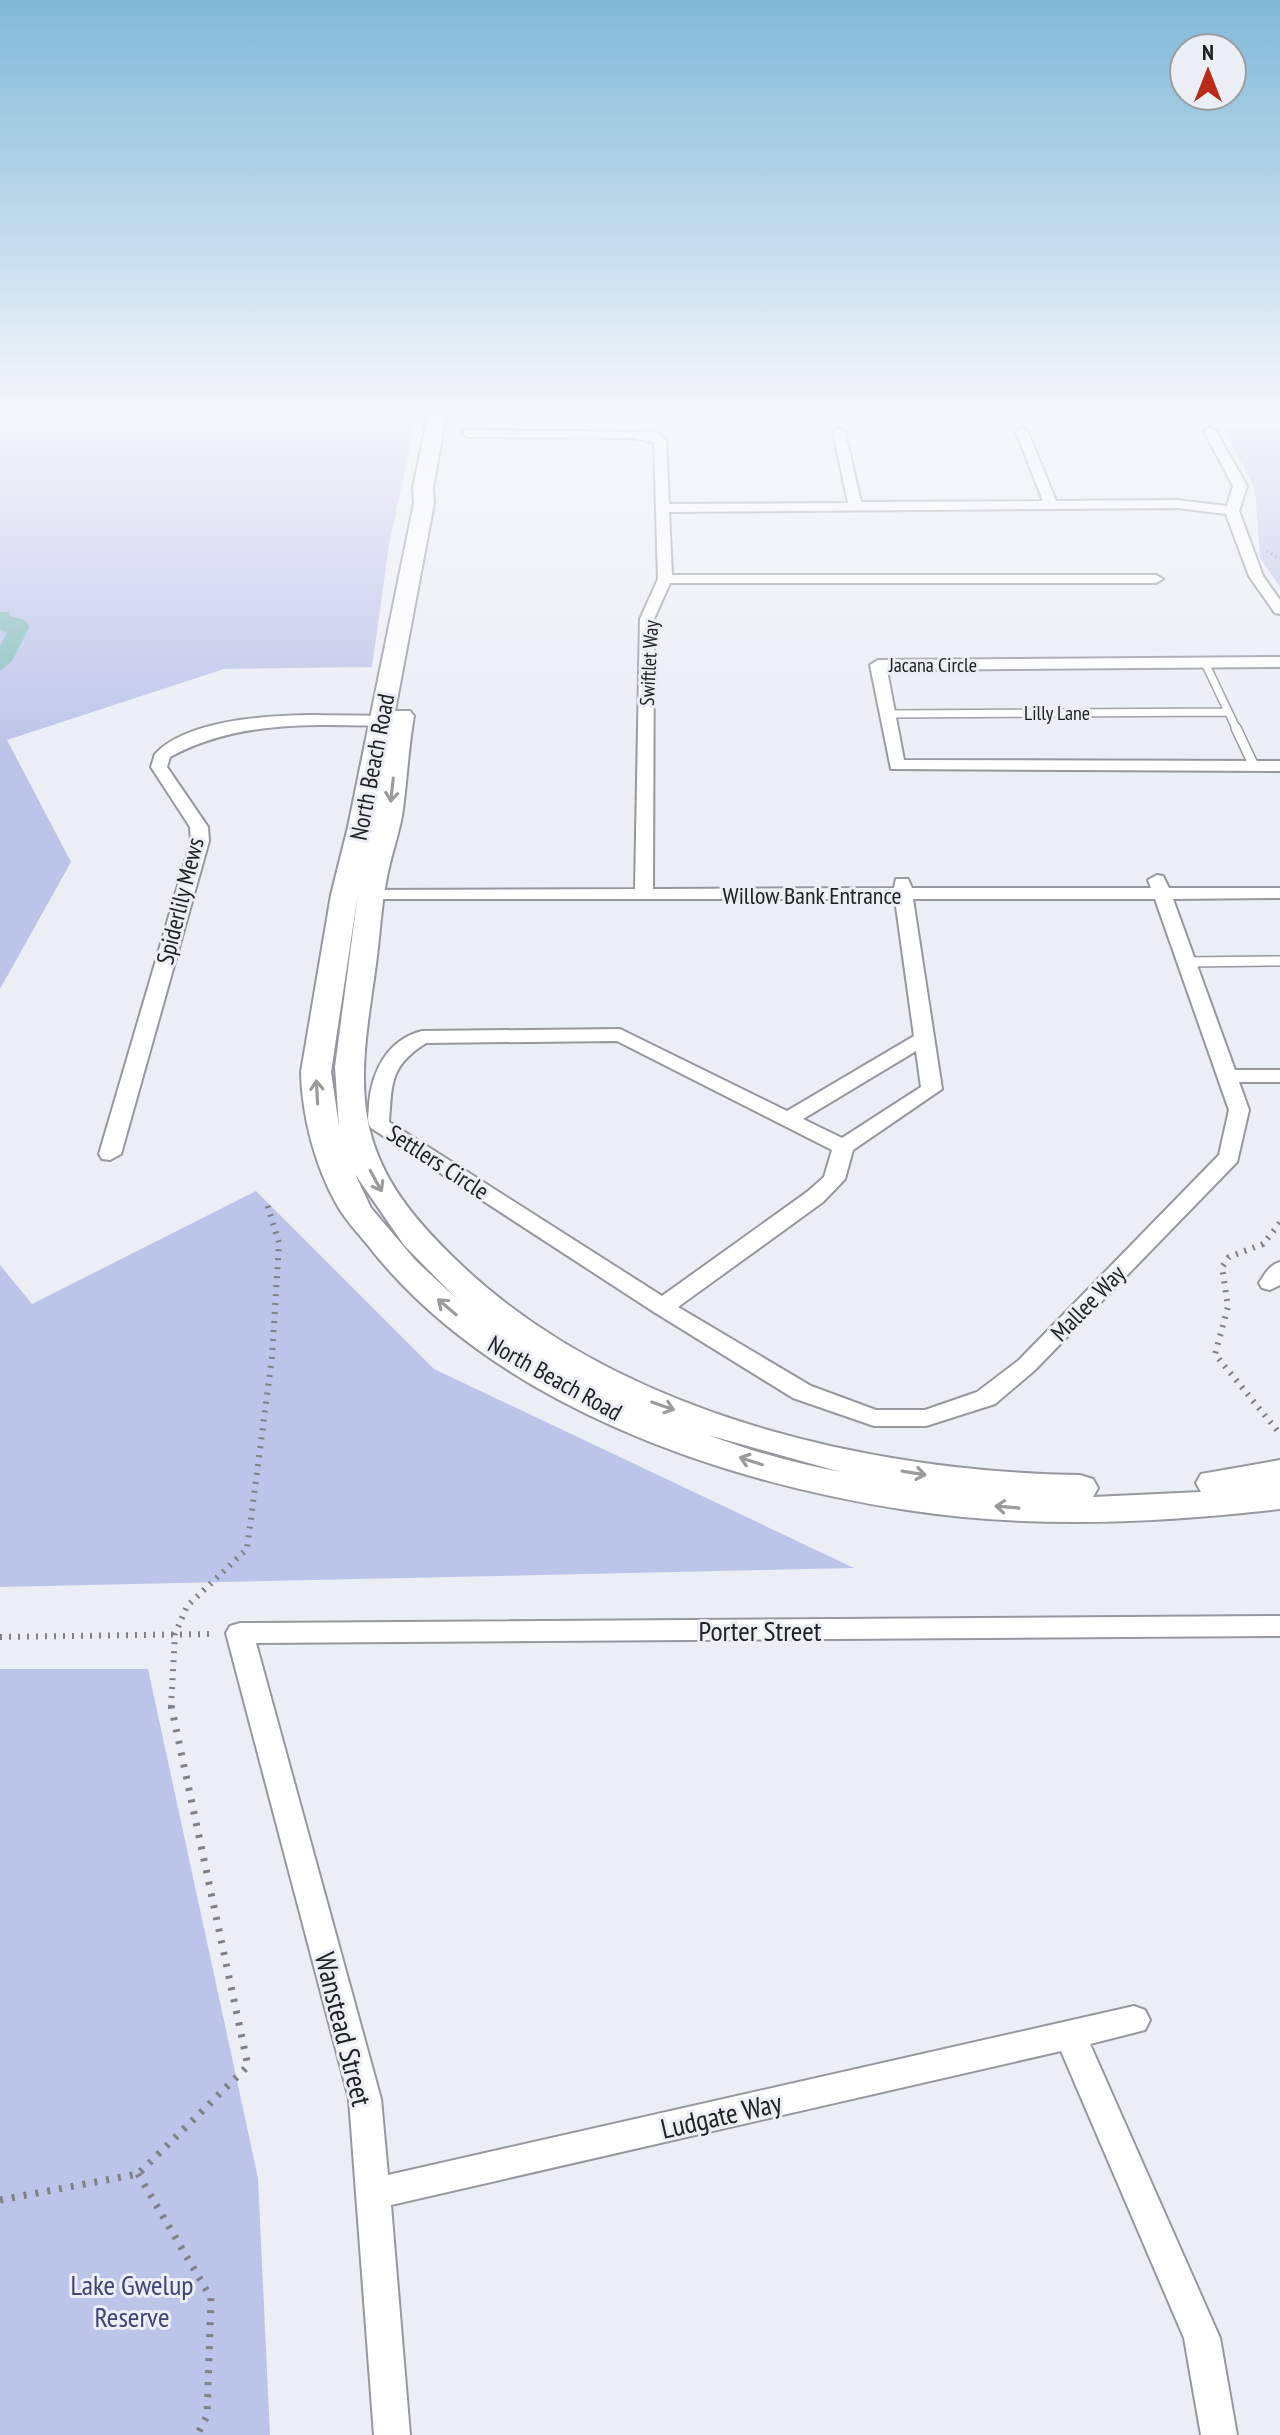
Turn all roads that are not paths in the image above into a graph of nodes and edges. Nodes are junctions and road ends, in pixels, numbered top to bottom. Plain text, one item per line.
1 (421, 523) edge
2 (441, 523) edge
3 (663, 523) edge
4 (1236, 523) edge
5 (665, 579) junction
6 (1156, 579) dead end
7 (1280, 610) edge
8 (1280, 662) edge
9 (1205, 663) junction
10 (1227, 712) junction
11 (887, 714) junction
12 (391, 721) junction
13 (1254, 766) junction
14 (1280, 766) edge
15 (1280, 880) edge
16 (358, 888) junction
17 (644, 888) junction
18 (902, 888) junction
19 (1159, 888) junction
20 (1280, 893) edge
21 (1280, 961) edge
22 (1186, 962) junction
23 (926, 1037) junction
24 (1229, 1076) junction
25 (1280, 1076) edge
26 (786, 1120) junction
27 (843, 1147) junction
28 (110, 1154) dead end
29 (662, 1307) junction
30 (1280, 1473) edge
31 (1280, 1496) edge
32 (1280, 1626) edge
33 (240, 1633) joint
34 (1134, 2020) dead end
35 (1070, 2035) junction
36 (372, 2194) junction
37 (392, 2435) edge
38 (1219, 2435) edge

1 - 12 main road, North Beach Road
2 - 12 main road, North Beach Road
3 - 5 street, Swiftlet Way
4 - 7 street
5 - 6 street
5 - 17 street, Swiftlet Way
8 - 9 street, Jacana Circle
9 - 10 lane
9 - 11 street, Jacana Circle
10 - 11 lane, Lilly Lane
10 - 13 lane
11 - 13 street, Jacana Circle
12 - 16 main road, North Beach Road
12 - 28 street, Spiderlily Mews
13 - 14 street, Jacana Circle
15 - 19 street, Willow Bank Entrance
16 - 17 street, Willow Bank Entrance
16 -> 30 main road, North Beach Road
31 -> 16 main road, North Beach Road
17 - 18 street, Willow Bank Entrance
18 - 19 street, Willow Bank Entrance
18 - 23 street
19 - 20 street, Willow Bank Entrance
19 - 22 street, Mallee Way
21 - 22 lane
22 - 24 street, Mallee Way
23 - 26 street
23 - 27 street
24 - 25 street
24 - 29 street, Mallee Way
26 - 27 street, Settlers Circle
26 - 29 street, Settlers Circle
27 - 29 street
32 - 33 street, Porter Street
33 - 36 street, Wanstead Street
34 - 35 street, Ludgate Way
35 - 36 street, Ludgate Way
35 - 38 street
36 - 37 street, Wanstead Street

